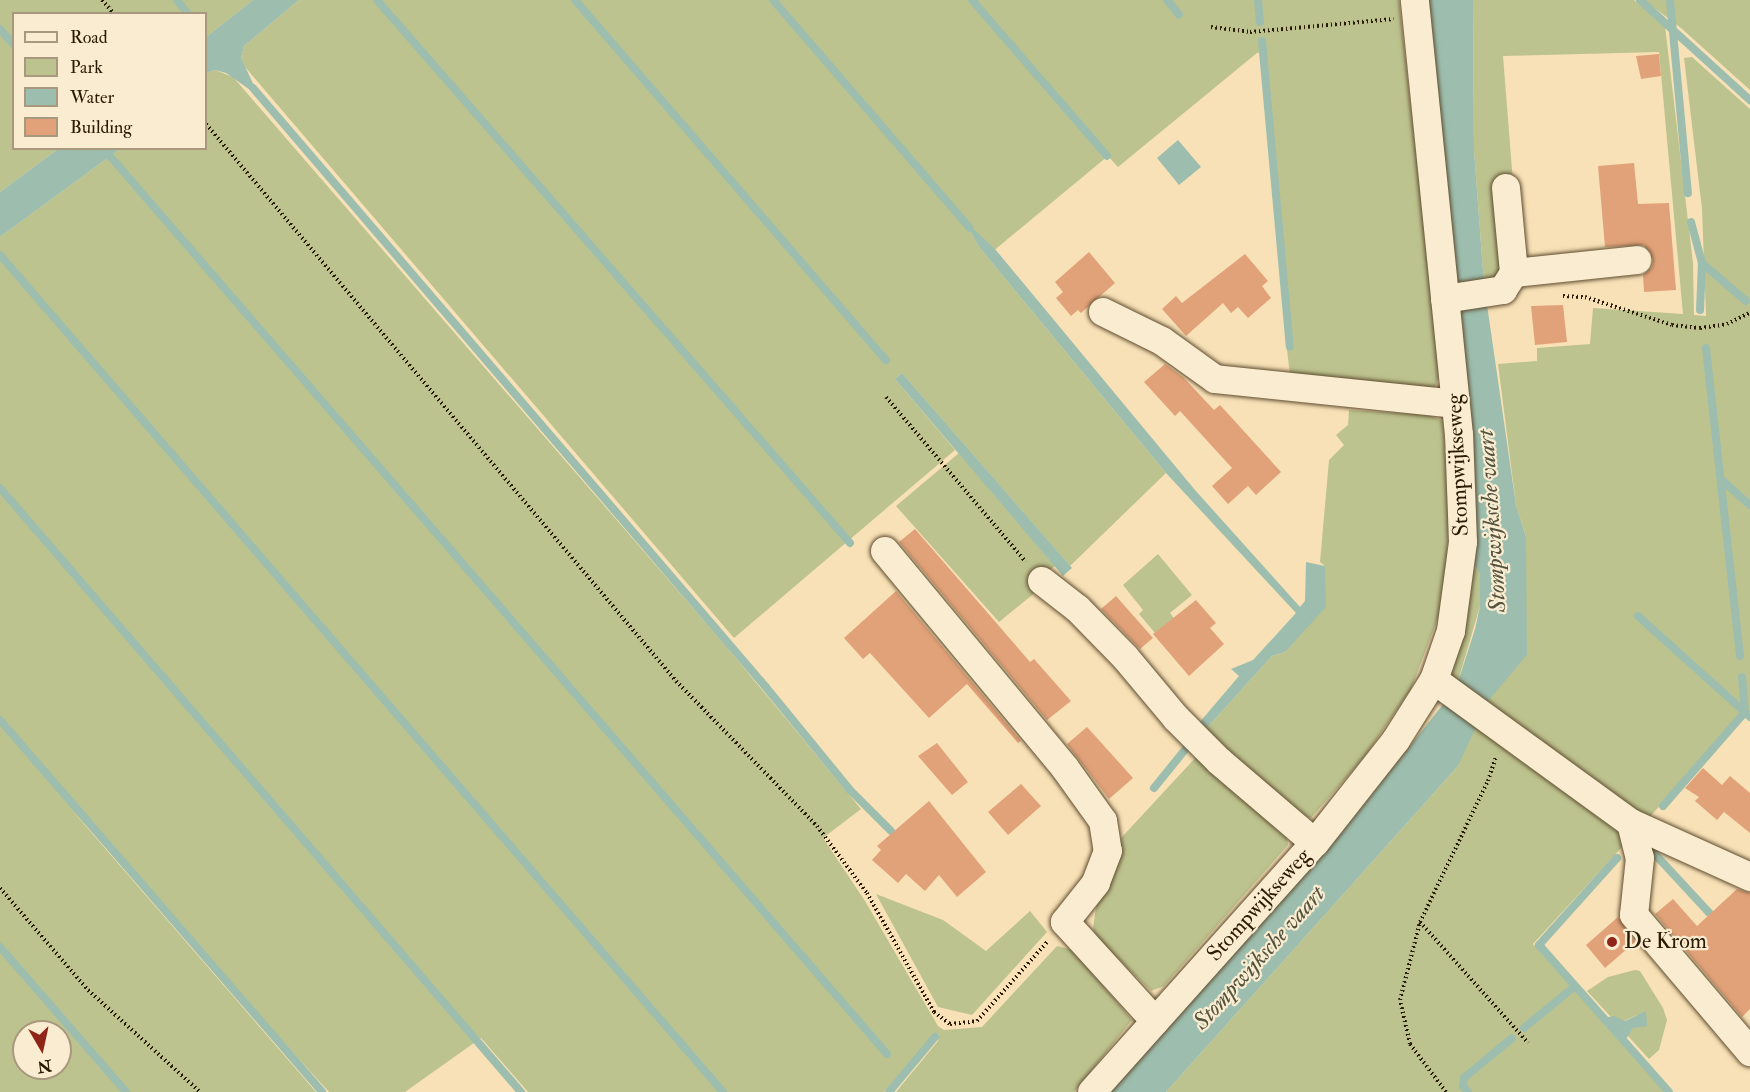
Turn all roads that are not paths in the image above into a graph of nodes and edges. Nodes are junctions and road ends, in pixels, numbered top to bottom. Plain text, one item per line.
1 (1416, 8) edge
2 (1506, 188) dead end
3 (1637, 260) dead end
4 (1509, 282) junction
5 (1449, 299) junction
6 (1103, 312) dead end
7 (1455, 404) junction
8 (885, 551) dead end
9 (1042, 581) road end
10 (1442, 686) junction
11 (1631, 823) junction
12 (1314, 843) junction
13 (1750, 877) edge
14 (1155, 1022) junction
15 (1750, 1052) edge
16 (1092, 1092) edge

1 - 5 street, Stompwijkseweg
2 - 4 street
3 - 4 street
4 - 5 street
5 - 7 street, Stompwijkseweg
6 - 7 street
7 - 10 street, Stompwijkseweg
8 - 14 street
9 - 12 street
10 - 11 street
10 - 12 street, Stompwijkseweg
11 - 13 street
11 - 15 street
12 - 14 street, Stompwijkseweg
14 - 16 street, Stompwijkseweg

